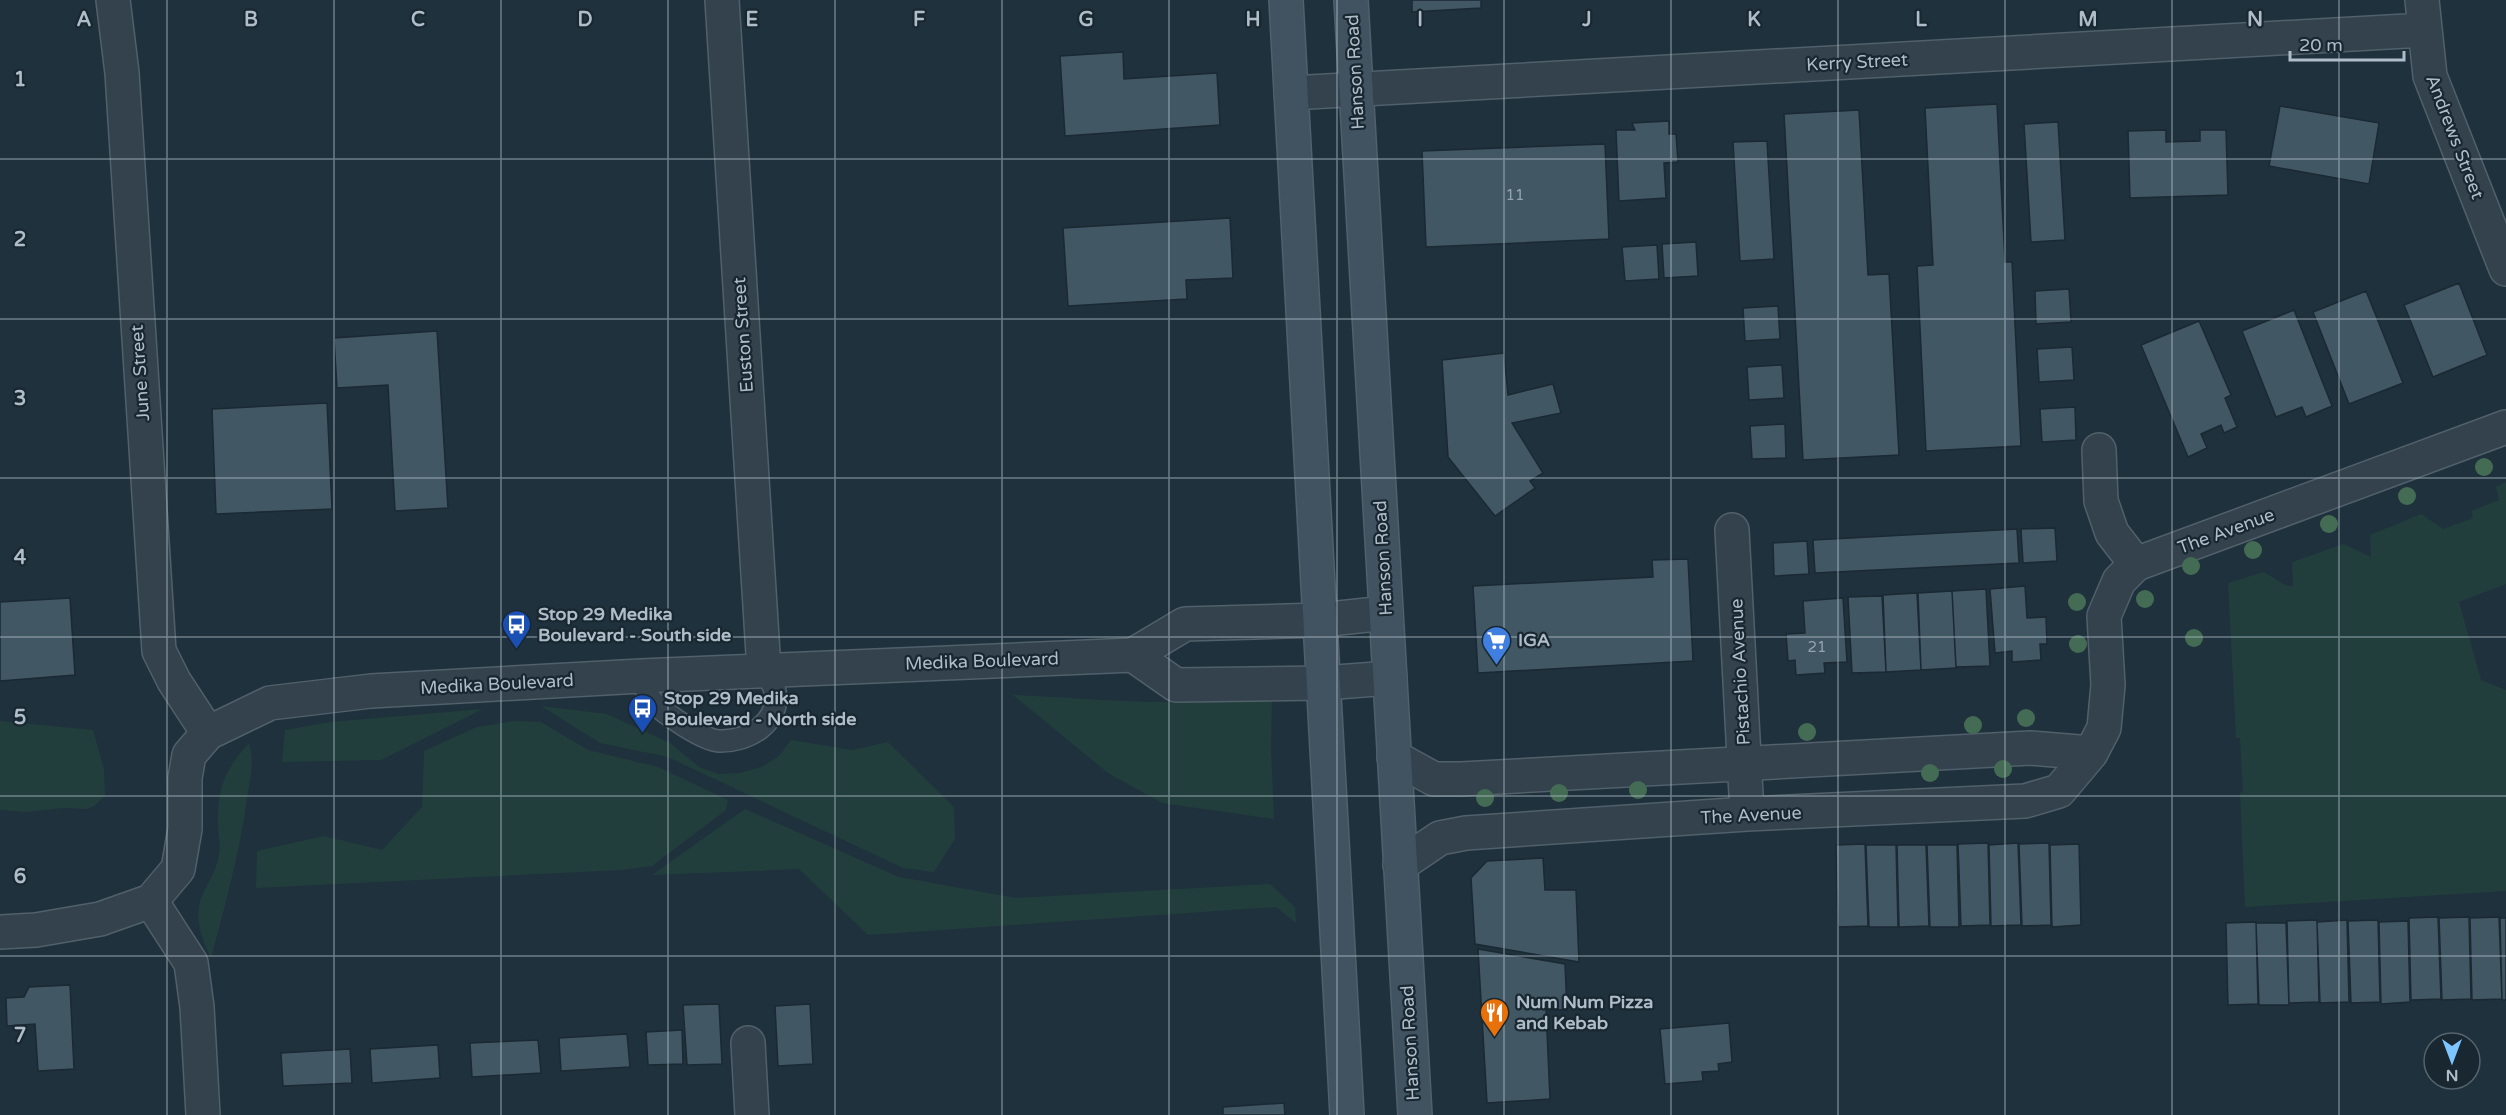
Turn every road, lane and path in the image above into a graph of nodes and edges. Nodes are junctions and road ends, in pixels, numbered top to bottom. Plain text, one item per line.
1 (113, 0) edge
2 (722, 0) edge
3 (1286, 0) edge
4 (1351, 0) edge
5 (2423, 15) edge
6 (1356, 89) junction
7 (1291, 93) junction
8 (2506, 269) edge
9 (2506, 427) edge
10 (2099, 450) dead end
11 (1732, 530) dead end
12 (2136, 564) junction
13 (1386, 613) junction
14 (1320, 620) junction
15 (1133, 655) junction
16 (764, 670) junction
17 (641, 676) junction
18 (1390, 678) junction
19 (1323, 683) junction
20 (208, 733) junction
21 (2091, 753) junction
22 (1394, 757) junction
23 (1745, 764) junction
24 (1747, 814) junction
25 (1400, 865) junction
26 (151, 901) junction
27 (0, 932) edge
28 (748, 1043) dead end
29 (203, 1115) edge
30 (752, 1115) edge
31 (1347, 1115) edge
32 (1415, 1115) edge

1 - 20 street, June Street
2 - 16 street, Euston Street
3 - 7 main road
4 - 6 main road, Hanson Road
5 - 6 street, Kerry Street
5 - 8 street, Andrews Street
6 - 7 street, Kerry Street
6 - 13 main road, Hanson Road
7 - 14 main road
9 - 12 street, The Avenue
10 - 12 street
11 - 23 street, Pistachio Avenue
12 - 21 street, The Avenue
13 - 14 street, Medika Boulevard
13 - 18 main road, Hanson Road
14 - 15 street, Medika Boulevard
14 - 19 main road
15 - 16 street, Medika Boulevard
15 - 19 street
16 - 17 street, Medika Boulevard
16 - 17 lane
17 - 20 street, Medika Boulevard
18 - 19 street
18 - 22 main road, Hanson Road
19 - 31 main road
20 - 26 street, Medika Boulevard
21 - 23 street
21 - 24 street, The Avenue
22 - 23 street
22 - 25 main road, Hanson Road
23 - 24 street, Pistachio Avenue
24 - 25 street, The Avenue
25 - 32 main road, Hanson Road
26 - 27 street
26 - 29 street
28 - 30 street

